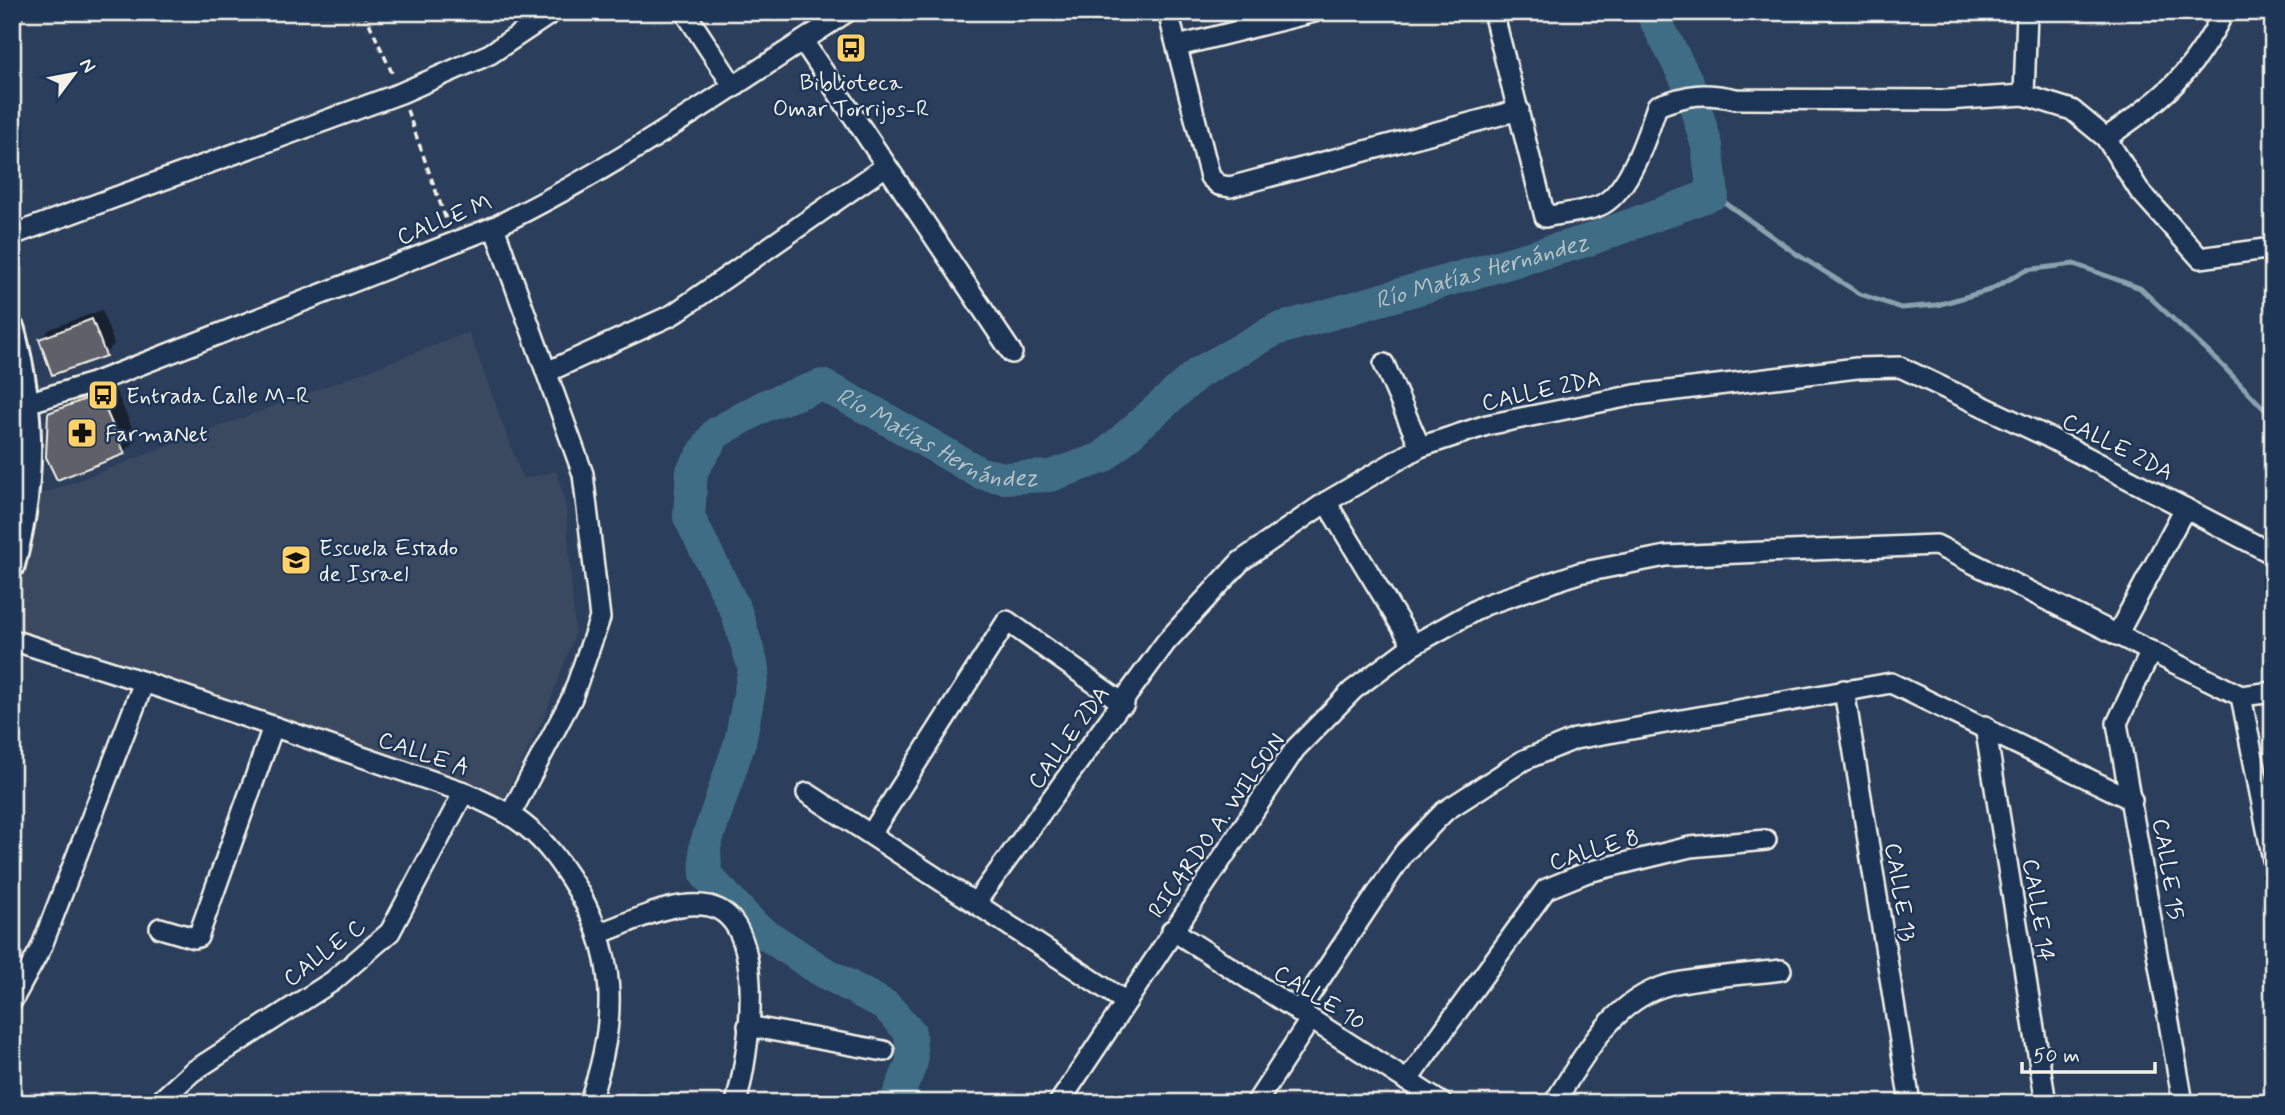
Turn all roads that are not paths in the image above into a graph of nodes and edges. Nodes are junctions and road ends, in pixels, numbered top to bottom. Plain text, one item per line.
1 (553, 12) edge
2 (685, 12) edge
3 (847, 12) edge
4 (1168, 12) edge
5 (1314, 12) edge
6 (1493, 12) edge
7 (2027, 12) edge
8 (2224, 12) edge
9 (803, 41) junction
10 (1178, 46) junction
11 (734, 87) junction
12 (2024, 95) junction
13 (1519, 110) junction
14 (2106, 138) junction
15 (886, 166) junction
16 (494, 227) junction
17 (12, 234) edge
18 (2273, 248) edge
19 (12, 330) edge
20 (1012, 353) dead end
21 (1384, 364) dead end
22 (17, 371) edge
23 (547, 372) junction
24 (27, 402) junction
25 (1420, 447) junction
26 (1326, 502) junction
27 (2185, 508) junction
28 (2273, 554) edge
29 (12, 565) edge
30 (2118, 635) junction
31 (12, 640) edge
32 (1413, 645) junction
33 (2151, 651) junction
34 (144, 682) junction
35 (1844, 690) junction
36 (2273, 692) edge
37 (2241, 696) junction
38 (1124, 704) junction
39 (1984, 726) junction
40 (273, 727) junction
41 (464, 792) junction
42 (807, 793) dead end
43 (2132, 800) junction
44 (510, 815) junction
45 (871, 834) junction
46 (1766, 840) dead end
47 (2273, 860) edge
48 (976, 902) junction
49 (160, 928) dead end
50 (1172, 930) junction
51 (600, 933) junction
52 (1781, 971) dead end
53 (12, 1002) edge
54 (1126, 1002) junction
55 (1304, 1016) junction
56 (747, 1026) junction
57 (884, 1051) dead end
58 (1407, 1081) junction
59 (158, 1103) edge
60 (589, 1103) edge
61 (736, 1103) edge
62 (1059, 1103) edge
63 (1256, 1103) edge
64 (1443, 1103) edge
65 (1554, 1103) edge
66 (1910, 1103) edge
67 (2046, 1103) edge
68 (2183, 1103) edge

1 - 17 street
2 - 11 street
3 - 9 street, CALLE M
4 - 10 street
5 - 10 street
6 - 13 street
7 - 12 street
8 - 14 street
9 - 11 street, CALLE M
9 - 15 street
10 - 13 street
11 - 16 street, CALLE M
12 - 13 street
12 - 14 street
14 - 18 street
15 - 20 street
15 - 23 street
16 - 23 street
16 - 24 street, CALLE M
19 - 22 main road
21 - 25 street
22 - 24 main road
23 - 44 street
24 - 29 main road
25 - 26 street, CALLE 2DA
25 - 27 street, CALLE 2DA
26 - 32 street
26 - 38 street, CALLE 2DA
27 - 28 street, CALLE 2DA
27 - 30 street
30 - 32 street, RICARDO A. WILSON
30 - 33 street, RICARDO A. WILSON
31 - 34 street, CALLE A
32 - 50 street, RICARDO A. WILSON
33 - 37 street, RICARDO A. WILSON
33 - 43 street, CALLE 15
34 - 40 street, CALLE A
34 - 53 street
35 - 39 street
35 - 55 street
35 - 66 street, CALLE 13
36 - 37 street
37 - 47 street
38 - 45 street
38 - 48 street, CALLE 2DA
39 - 43 street
39 - 67 street, CALLE 14
40 - 41 street, CALLE A
40 - 49 street
41 - 44 street, CALLE A
41 - 59 street, CALLE C
42 - 45 street
43 - 68 street, CALLE 15
44 - 51 street, CALLE A
45 - 48 street
46 - 58 street, CALLE 8
48 - 54 street
50 - 54 street, RICARDO A. WILSON
50 - 55 street, CALLE 10
51 - 56 street
51 - 60 street, CALLE A
52 - 65 street
54 - 62 street, RICARDO A. WILSON
55 - 58 street, CALLE 10
55 - 63 street
56 - 57 street
56 - 61 street
58 - 64 street, CALLE 10

